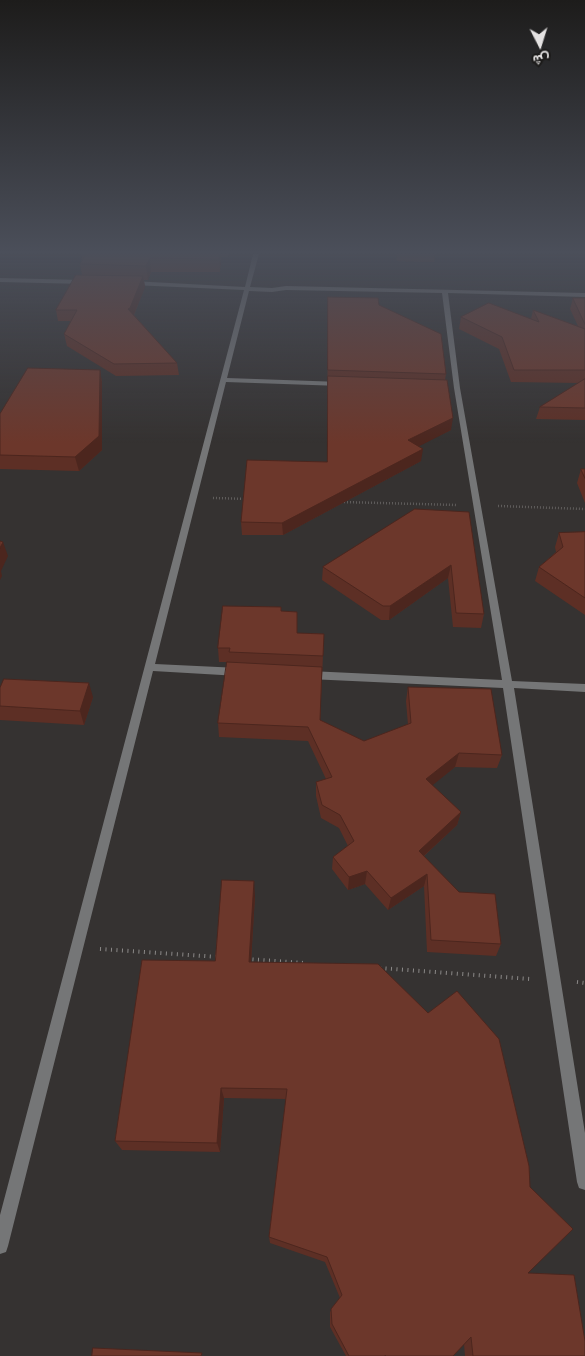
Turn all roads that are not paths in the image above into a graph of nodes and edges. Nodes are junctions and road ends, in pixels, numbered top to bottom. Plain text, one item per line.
1 (240, 317) edge
2 (447, 317) edge
3 (224, 380) junction
4 (350, 384) edge
5 (150, 667) junction
6 (249, 672) edge
7 (299, 674) edge
8 (508, 685) junction
9 (585, 688) edge
10 (585, 1182) edge
11 (0, 1246) edge

1 - 3 street
2 - 8 street
3 - 4 street
3 - 5 street
5 - 6 street
5 - 11 street
7 - 8 street
8 - 9 street
8 - 10 street

